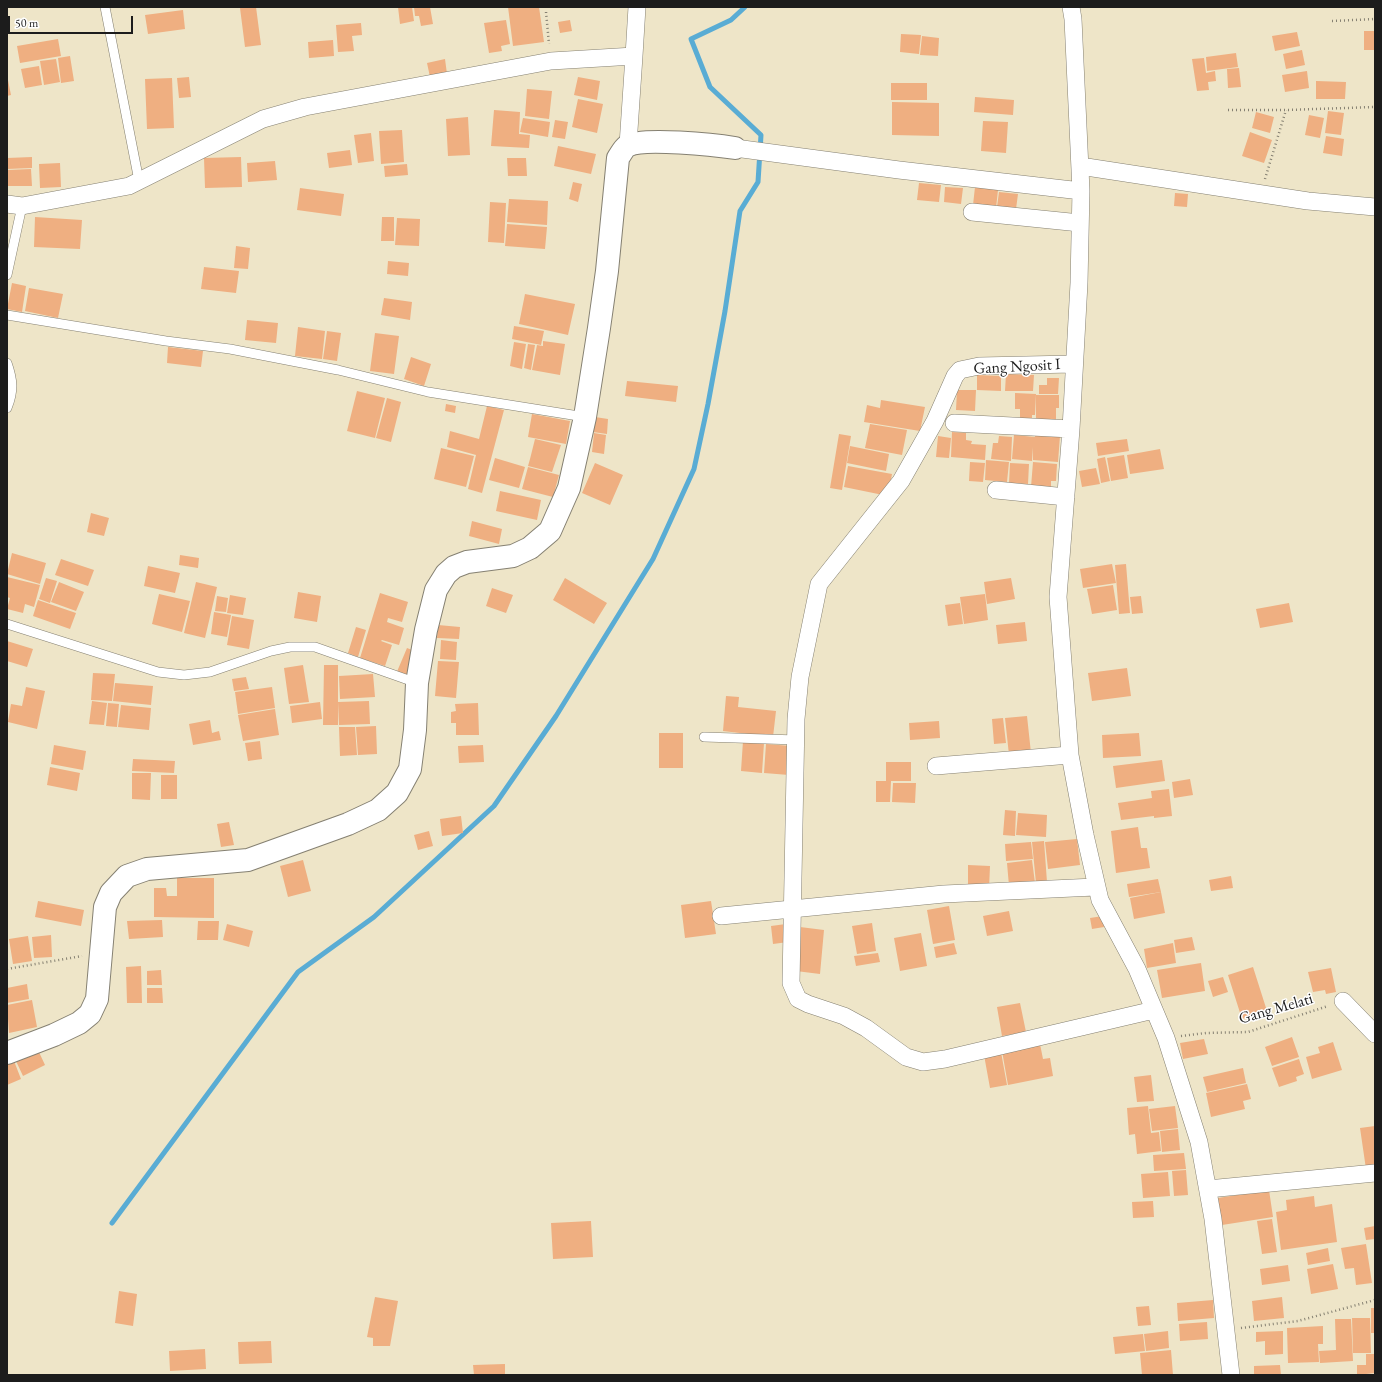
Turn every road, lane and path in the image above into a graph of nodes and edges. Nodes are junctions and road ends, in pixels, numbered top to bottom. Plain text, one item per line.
1 (105, 7) edge
2 (637, 7) edge
3 (1071, 7) edge
4 (546, 12) dead end
5 (1375, 19) edge
6 (1332, 21) dead end
7 (634, 56) junction
8 (551, 61) junction
9 (1375, 107) edge
10 (1228, 110) dead end
11 (1286, 110) junction
12 (628, 145) junction
13 (735, 148) joint
14 (1080, 166) junction
15 (139, 181) junction
16 (1081, 191) junction
17 (1260, 193) junction
18 (15, 205) edge
19 (1375, 207) edge
20 (972, 212) dead end
21 (1080, 223) junction
22 (7, 275) edge
23 (7, 315) edge
24 (7, 363) edge
25 (1073, 364) junction
26 (7, 408) edge
27 (585, 417) junction
28 (954, 423) dead end
29 (1071, 428) junction
30 (996, 490) dead end
31 (1066, 497) junction
32 (7, 624) edge
33 (417, 683) junction
34 (704, 737) dead end
35 (797, 740) junction
36 (1070, 754) junction
37 (936, 766) dead end
38 (1095, 886) junction
39 (792, 909) junction
40 (721, 916) dead end
41 (101, 952) junction
42 (7, 969) edge
43 (1344, 1001) joint
44 (1154, 1010) junction
45 (1375, 1034) edge
46 (1166, 1038) junction
47 (7, 1053) edge
48 (1375, 1173) edge
49 (1208, 1189) junction
50 (1375, 1300) edge
51 (1227, 1330) junction
52 (1232, 1375) edge

1 - 15 lane
2 - 7 street
3 - 14 street
4 - 8 path
5 - 6 path
7 - 8 street
7 - 12 street
8 - 15 street
9 - 11 path
10 - 11 path
11 - 17 path
12 - 13 street
12 - 27 street
13 - 16 street
14 - 16 street
14 - 17 street
15 - 18 street
16 - 21 street
17 - 19 street
18 - 22 lane
20 - 21 street
21 - 25 street
23 - 27 lane
24 - 26 lane
25 - 29 street
25 - 35 street, Gang Ngosit I
27 - 33 street
28 - 29 street
29 - 31 street
30 - 31 street
31 - 36 street
32 - 33 lane
33 - 41 street
34 - 35 lane
35 - 39 street
36 - 37 street
36 - 38 street
38 - 39 street
38 - 44 street
39 - 40 street
39 - 44 street
41 - 42 path
41 - 47 street
43 - 45 street
43 - 46 path, Gang Melati
44 - 46 street
46 - 49 street
48 - 49 street
49 - 51 street
50 - 51 path
51 - 52 street

